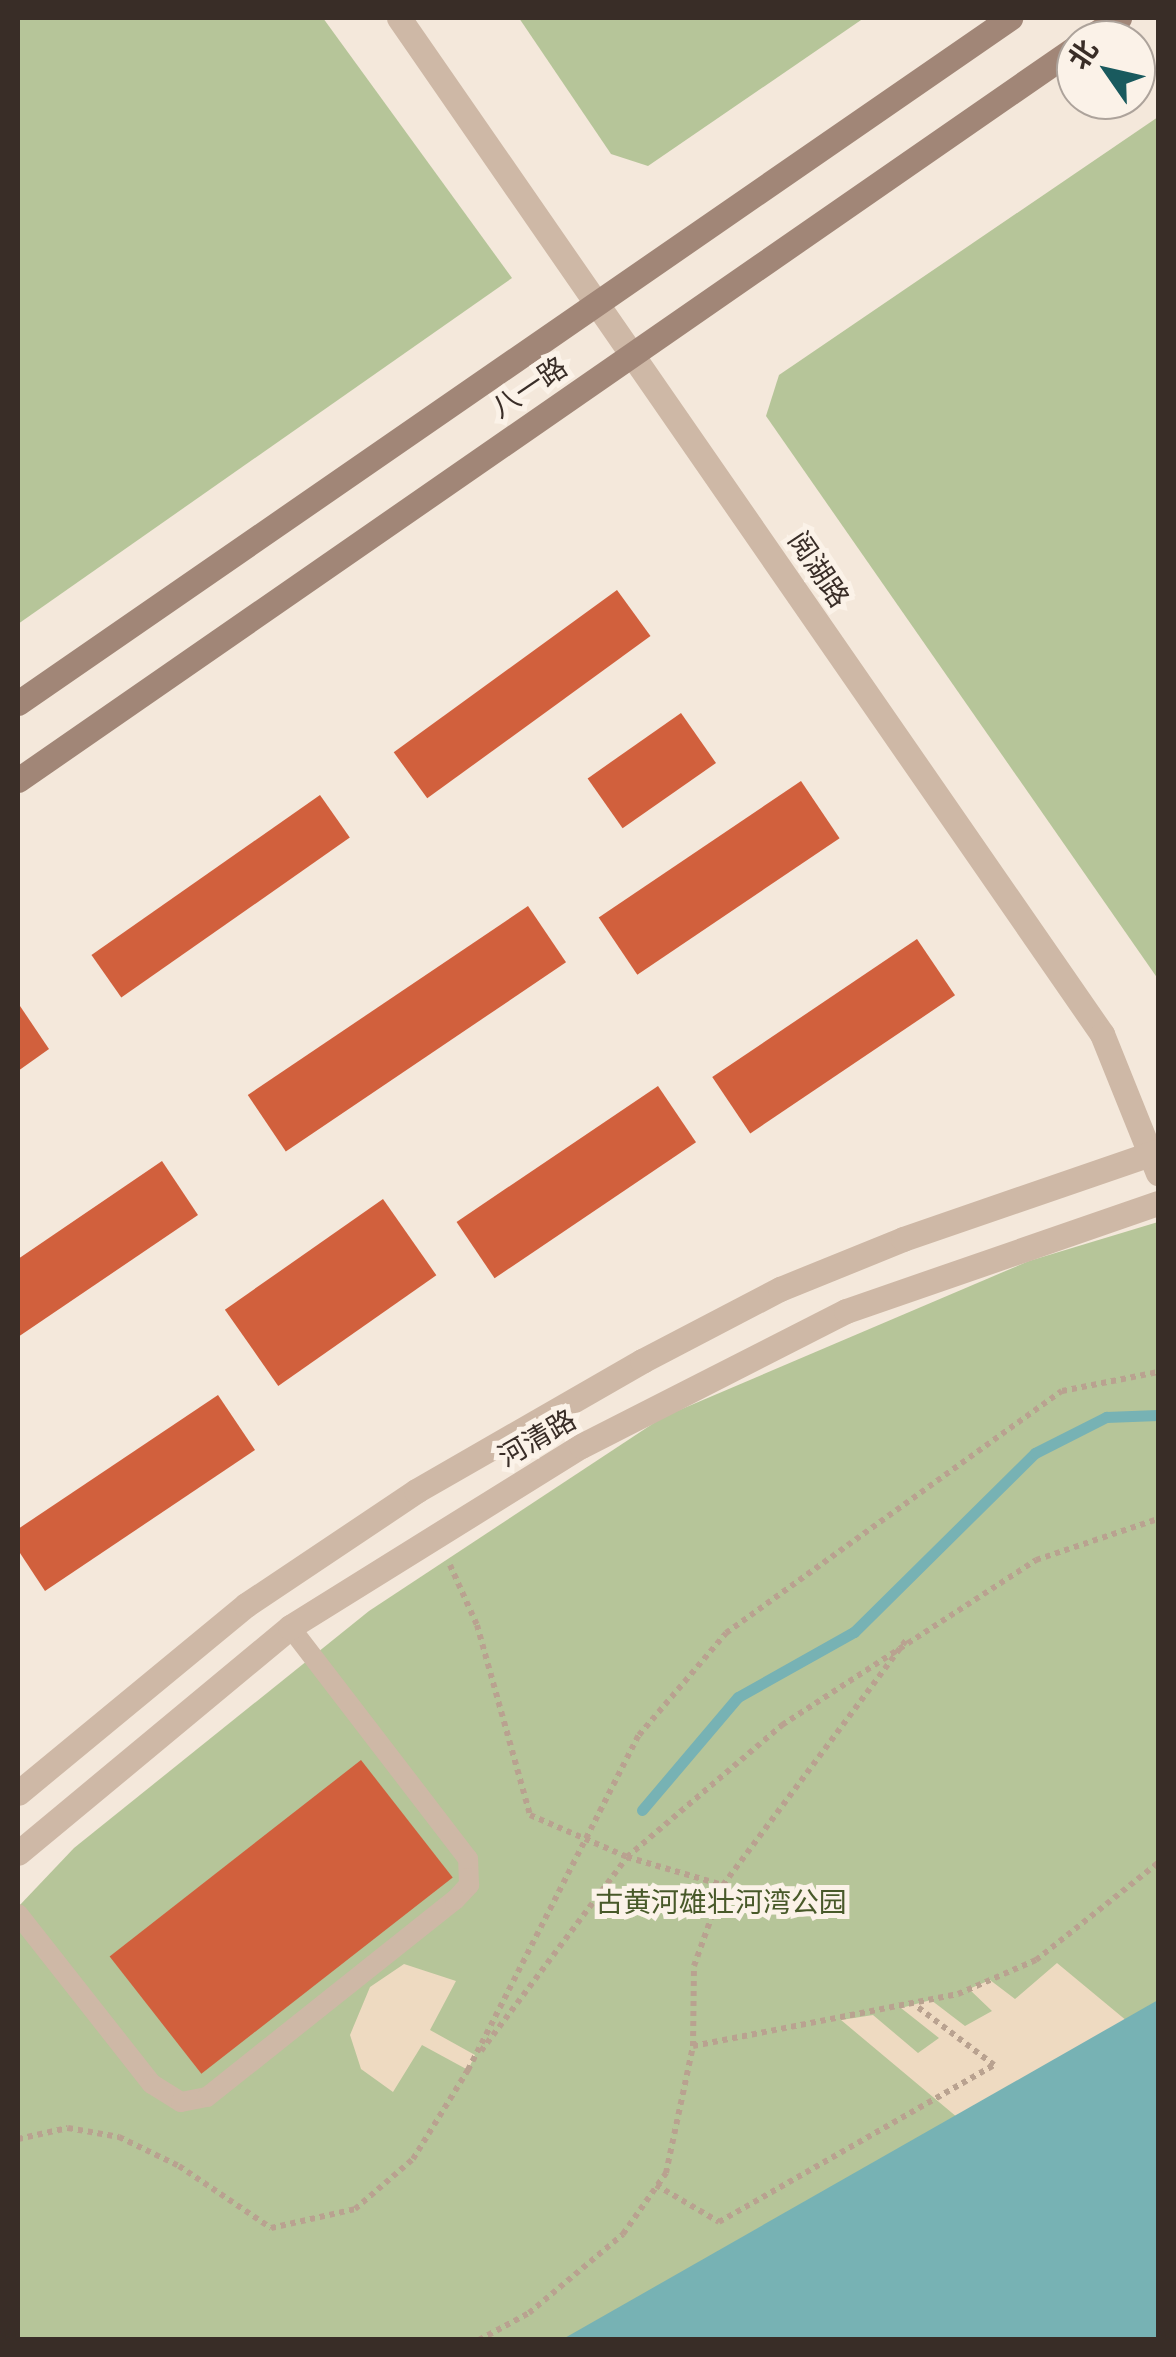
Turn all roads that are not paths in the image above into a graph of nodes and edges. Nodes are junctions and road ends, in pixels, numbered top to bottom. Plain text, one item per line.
1 (399, 18) edge
2 (1010, 18) edge
3 (1056, 61) edge
4 (597, 300) junction
5 (634, 352) junction
6 (18, 703) edge
7 (18, 780) edge
8 (1156, 1159) edge
9 (1158, 1203) edge
10 (290, 1627) junction
11 (18, 1793) edge
12 (18, 1852) edge
13 (18, 1914) edge

1 - 4 street, 阅湖路
2 - 4 main road, 八一路
3 - 5 main road, 八一路
4 - 5 street, 阅湖路
4 - 6 main road, 八一路
5 - 7 main road, 八一路
5 - 8 street, 阅湖路
8 - 11 street, 河清路
9 - 10 street, 河清路
10 - 12 street, 河清路
10 - 13 lane

